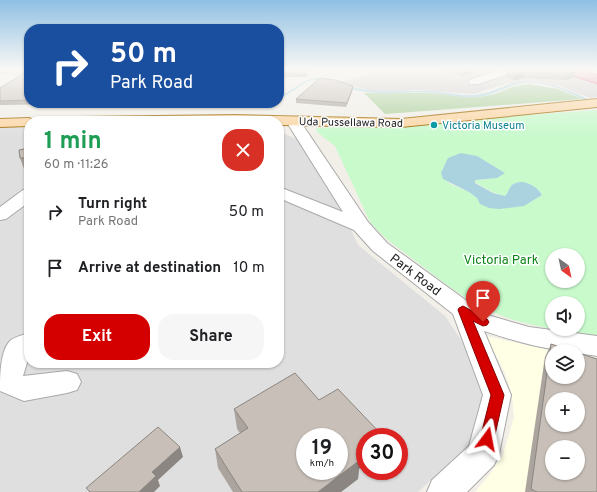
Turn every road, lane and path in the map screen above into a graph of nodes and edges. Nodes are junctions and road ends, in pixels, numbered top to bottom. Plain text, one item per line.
1 (591, 104) edge
2 (284, 121) edge
3 (293, 121) junction
4 (24, 122) edge
5 (0, 123) edge
6 (284, 194) edge
7 (24, 198) edge
8 (0, 215) edge
9 (361, 226) junction
10 (463, 310) junction
11 (24, 346) edge
12 (597, 346) edge
13 (67, 382) dead end
14 (444, 492) edge

1 - 3 main road, Uda Pussellawa Road
2 - 3 main road, Uda Pussellawa Road
3 - 9 street, Park Road
4 - 5 main road
6 - 9 street
7 - 8 street
9 - 10 street, Park Road
10 - 12 street, Park Road
10 - 14 street
11 - 13 street

